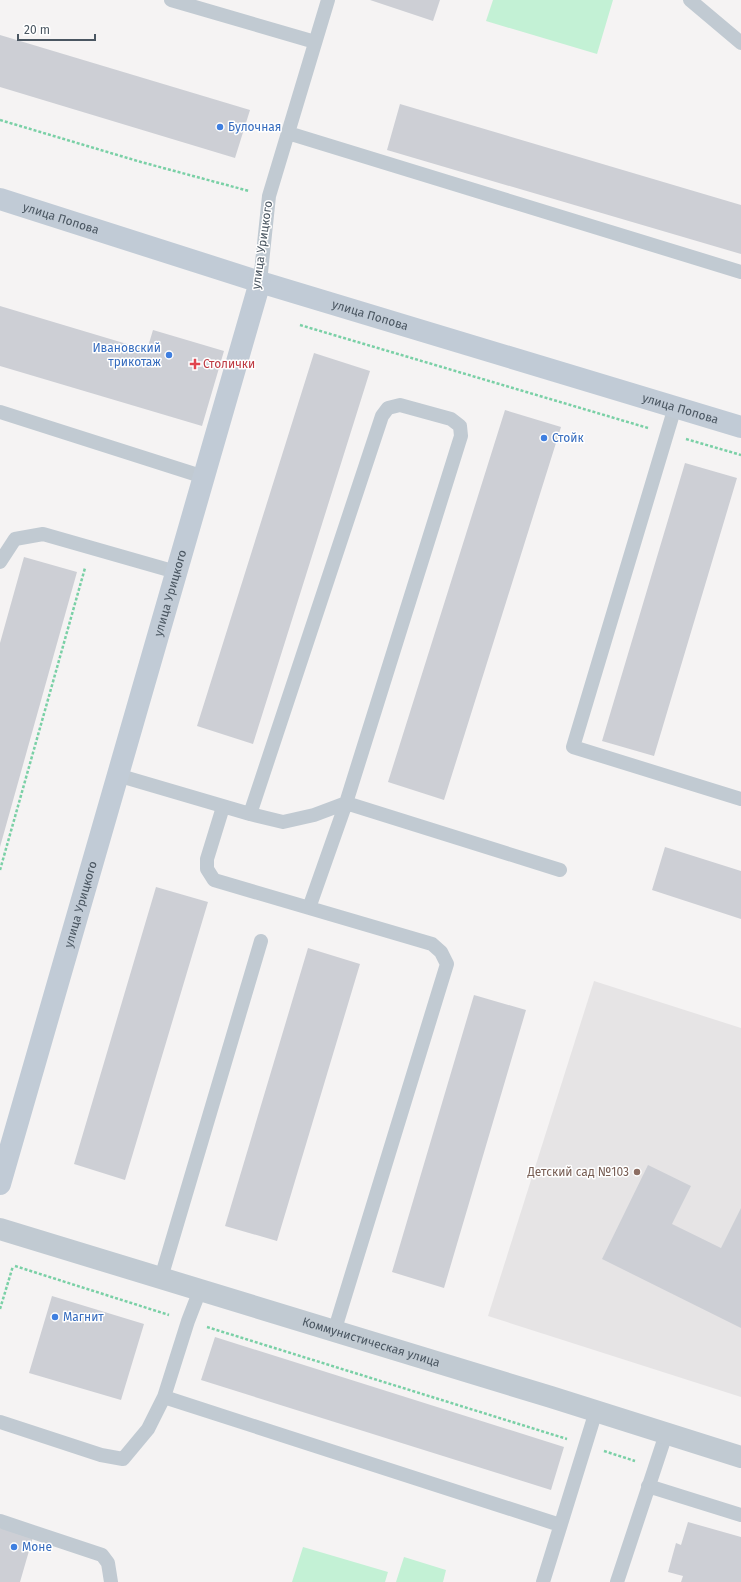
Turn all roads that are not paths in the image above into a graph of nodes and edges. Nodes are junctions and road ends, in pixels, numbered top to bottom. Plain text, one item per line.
1 (171, 0) edge
2 (328, 0) edge
3 (690, 0) edge
4 (315, 42) junction
5 (741, 43) edge
6 (288, 133) junction
7 (0, 199) edge
8 (741, 272) edge
9 (260, 282) junction
10 (675, 407) junction
11 (0, 412) edge
12 (741, 427) edge
13 (204, 477) junction
14 (0, 562) edge
15 (176, 572) junction
16 (118, 775) junction
17 (741, 799) edge
18 (346, 803) junction
19 (223, 807) junction
20 (250, 814) junction
21 (560, 870) dead end
22 (308, 908) junction
23 (261, 941) dead end
24 (0, 1184) edge
25 (0, 1229) edge
26 (161, 1278) junction
27 (200, 1290) junction
28 (334, 1332) junction
29 (164, 1397) junction
30 (596, 1411) junction
31 (0, 1422) edge
32 (666, 1434) junction
33 (741, 1457) edge
34 (648, 1486) junction
35 (741, 1515) edge
36 (0, 1521) edge
37 (560, 1525) junction
38 (111, 1582) edge
39 (543, 1582) edge
40 (617, 1582) edge

1 - 4 lane
2 - 4 lane, улица Урицкого
3 - 5 lane
4 - 6 lane, улица Урицкого
6 - 8 lane
6 - 9 lane, улица Урицкого
7 - 9 street, улица Попова
9 - 10 street, улица Попова
9 - 13 street, улица Урицкого
10 - 12 street, улица Попова
10 - 17 lane
11 - 13 lane
13 - 15 street, улица Урицкого
14 - 15 lane
15 - 16 street, улица Урицкого
16 - 19 lane
16 - 24 street, улица Урицкого
18 - 20 lane
18 - 20 lane
18 - 21 lane
18 - 22 lane
19 - 20 lane
19 - 22 lane
22 - 28 lane
23 - 26 lane
25 - 26 street, Коммунистическая улица
26 - 27 street, Коммунистическая улица
27 - 28 street, Коммунистическая улица
27 - 29 lane
28 - 30 street, Коммунистическая улица
29 - 31 lane
29 - 37 lane
30 - 32 street, Коммунистическая улица
30 - 37 lane
32 - 33 street, Коммунистическая улица
32 - 34 lane
34 - 35 lane
34 - 40 lane
36 - 38 lane
37 - 39 lane

